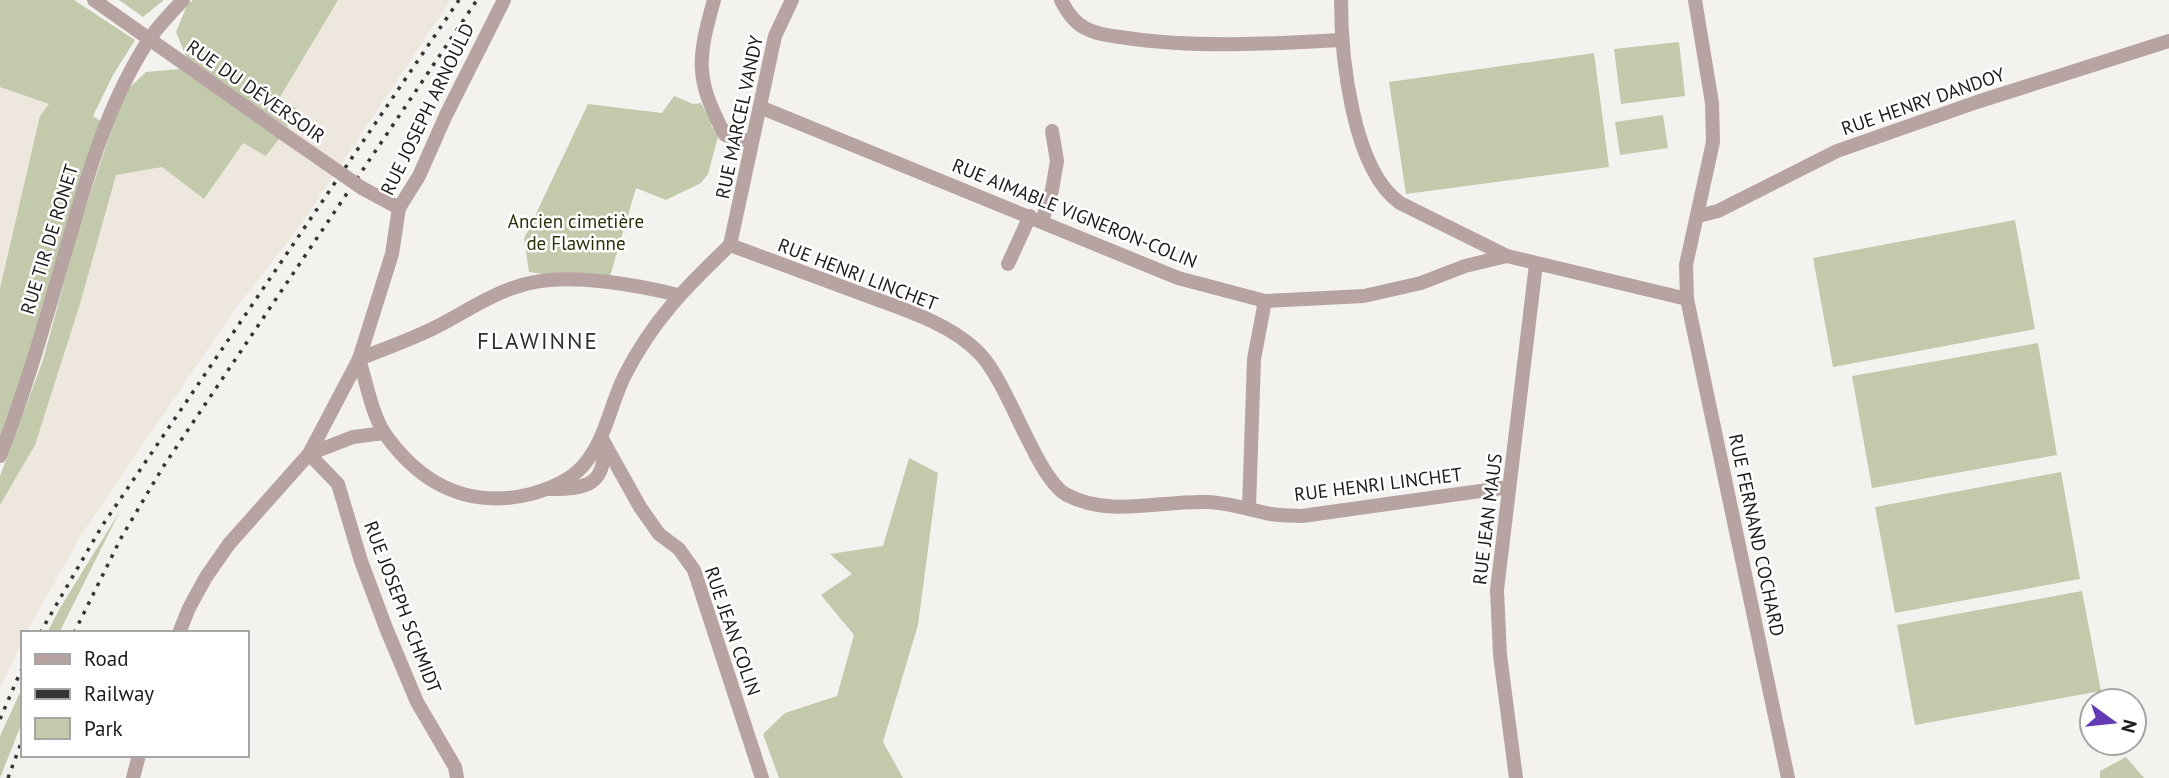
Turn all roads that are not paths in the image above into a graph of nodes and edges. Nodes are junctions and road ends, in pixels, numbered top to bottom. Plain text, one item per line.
1 (94, 0) edge
2 (183, 0) edge
3 (504, 0) edge
4 (715, 0) edge
5 (792, 0) edge
6 (1061, 0) edge
7 (1341, 0) edge
8 (1695, 0) edge
9 (150, 39) junction
10 (1341, 40) junction
11 (2169, 41) edge
12 (760, 107) junction
13 (1052, 131) dead end
14 (752, 142) junction
15 (399, 208) junction
16 (1698, 216) junction
17 (1036, 219) junction
18 (730, 245) junction
19 (1507, 256) junction
20 (1008, 264) dead end
21 (1536, 264) junction
22 (678, 295) junction
23 (1687, 299) junction
24 (1265, 301) junction
25 (359, 359) junction
26 (384, 433) junction
27 (602, 439) junction
28 (309, 454) junction
29 (0, 456) edge
30 (1509, 488) junction
31 (1249, 508) junction
32 (181, 631) edge
33 (138, 757) edge
34 (131, 777) edge
35 (457, 778) edge
36 (762, 778) edge
37 (1516, 778) edge
38 (1788, 778) edge

1 - 9 street, RUE DU DÉVERSOIR
2 - 9 street, RUE TIR DE RONET
3 - 15 street, RUE JOSEPH ARNOULD
4 - 14 street
5 - 12 street, RUE MARCEL VANDY
6 - 10 street
7 - 10 street
8 - 16 street, RUE FERNAND COCHARD
9 - 15 street, RUE DU DÉVERSOIR, bridge
9 - 29 street, RUE TIR DE RONET
10 - 19 street
11 - 16 street, RUE HENRY DANDOY
12 - 14 street, RUE MARCEL VANDY
12 - 17 street, RUE AIMABLE VIGNERON-COLIN
13 - 17 street
14 - 18 street, RUE MARCEL VANDY
15 - 25 street, RUE JOSEPH ARNOULD
16 - 23 street, RUE FERNAND COCHARD
17 - 20 street
17 - 24 street, RUE AIMABLE VIGNERON-COLIN
18 - 22 street
18 - 31 street, RUE HENRI LINCHET
19 - 21 street
19 - 24 street, RUE AIMABLE VIGNERON-COLIN
21 - 23 street
21 - 30 street, RUE JEAN MAUS
22 - 25 street
22 - 27 street
23 - 38 street, RUE FERNAND COCHARD
24 - 31 street
25 - 26 street
25 - 28 street, RUE JOSEPH ARNOULD
26 - 27 street
26 - 28 street
27 - 36 street, RUE JEAN COLIN
28 - 32 street
28 - 35 street, RUE JOSEPH SCHMIDT
30 - 31 street, RUE HENRI LINCHET
30 - 37 street, RUE JEAN MAUS
33 - 34 street

